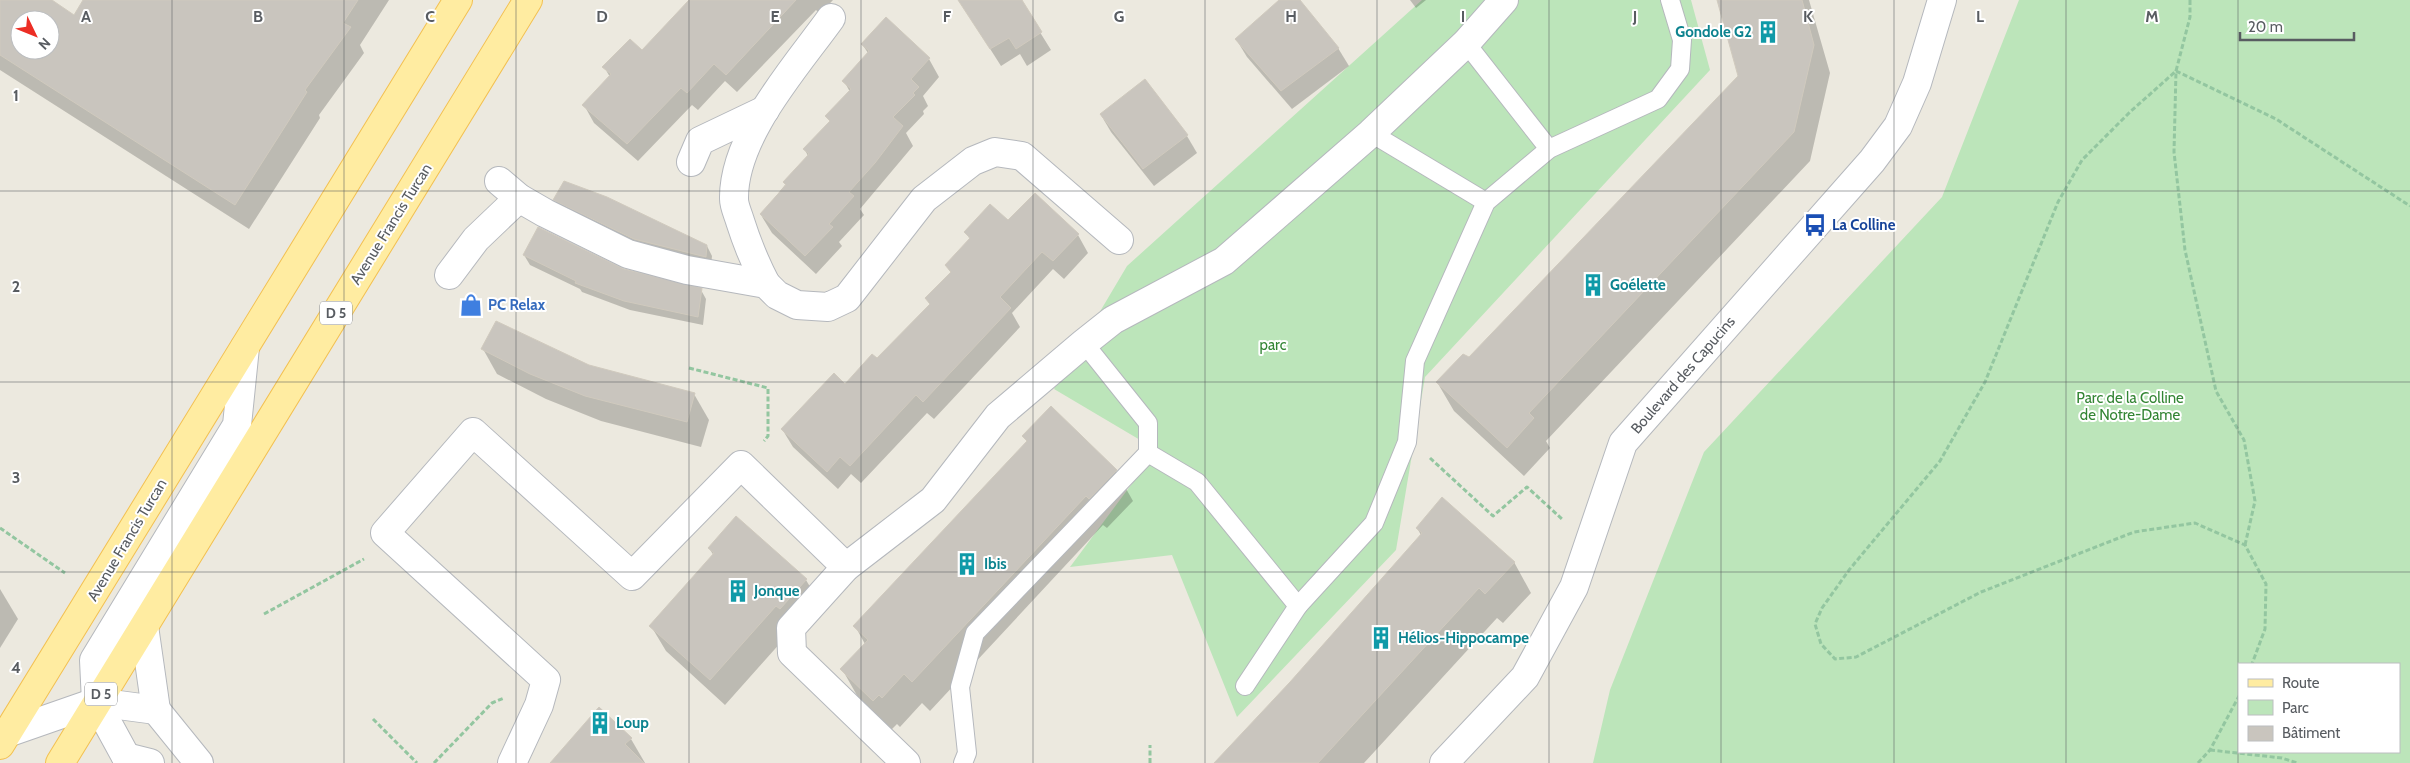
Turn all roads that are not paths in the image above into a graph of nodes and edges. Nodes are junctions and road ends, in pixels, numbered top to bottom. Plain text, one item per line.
1 (458, 0) edge
2 (528, 0) edge
3 (1504, 0) edge
4 (1670, 0) edge
5 (1942, 0) edge
6 (831, 18) dead end
7 (1466, 43) junction
8 (765, 110) junction
9 (1371, 134) junction
10 (1549, 149) junction
11 (691, 162) dead end
12 (1486, 202) junction
13 (1119, 240) dead end
14 (450, 275) dead end
15 (766, 284) junction
16 (1084, 343) junction
17 (245, 347) junction
18 (1148, 453) junction
19 (846, 567) junction
20 (1298, 606) junction
21 (144, 626) junction
22 (1245, 686) dead end
23 (96, 702) junction
24 (156, 710) junction
25 (4, 739) edge
26 (131, 761) edge
27 (60, 763) edge
28 (199, 763) edge
29 (512, 763) edge
30 (906, 763) edge
31 (963, 763) edge
32 (1444, 763) edge

1 - 17 main road, Avenue Francis Turcan
2 - 21 main road, Avenue Francis Turcan / D 5
3 - 7 street
4 - 10 lane
5 - 32 street, Boulevard des Capucins
6 - 8 street
7 - 9 street
7 - 10 lane
8 - 11 street
8 - 15 street
9 - 12 lane
9 - 16 street
10 - 12 lane
12 - 20 lane
13 - 15 street
14 - 15 street
16 - 18 lane
16 - 19 street
17 - 23 street, Avenue Francis Turcan
17 - 25 main road, Avenue Francis Turcan
18 - 20 lane
18 - 31 lane
19 - 29 street
19 - 30 street
20 - 22 lane
21 - 23 main road, Avenue Francis Turcan / D 5
21 - 24 street
23 - 24 street, Avenue Francis Turcan
23 - 25 street, Avenue Francis Turcan
23 - 26 street, Avenue Francis Turcan
23 - 27 main road, Avenue Francis Turcan / D 5
24 - 28 street

